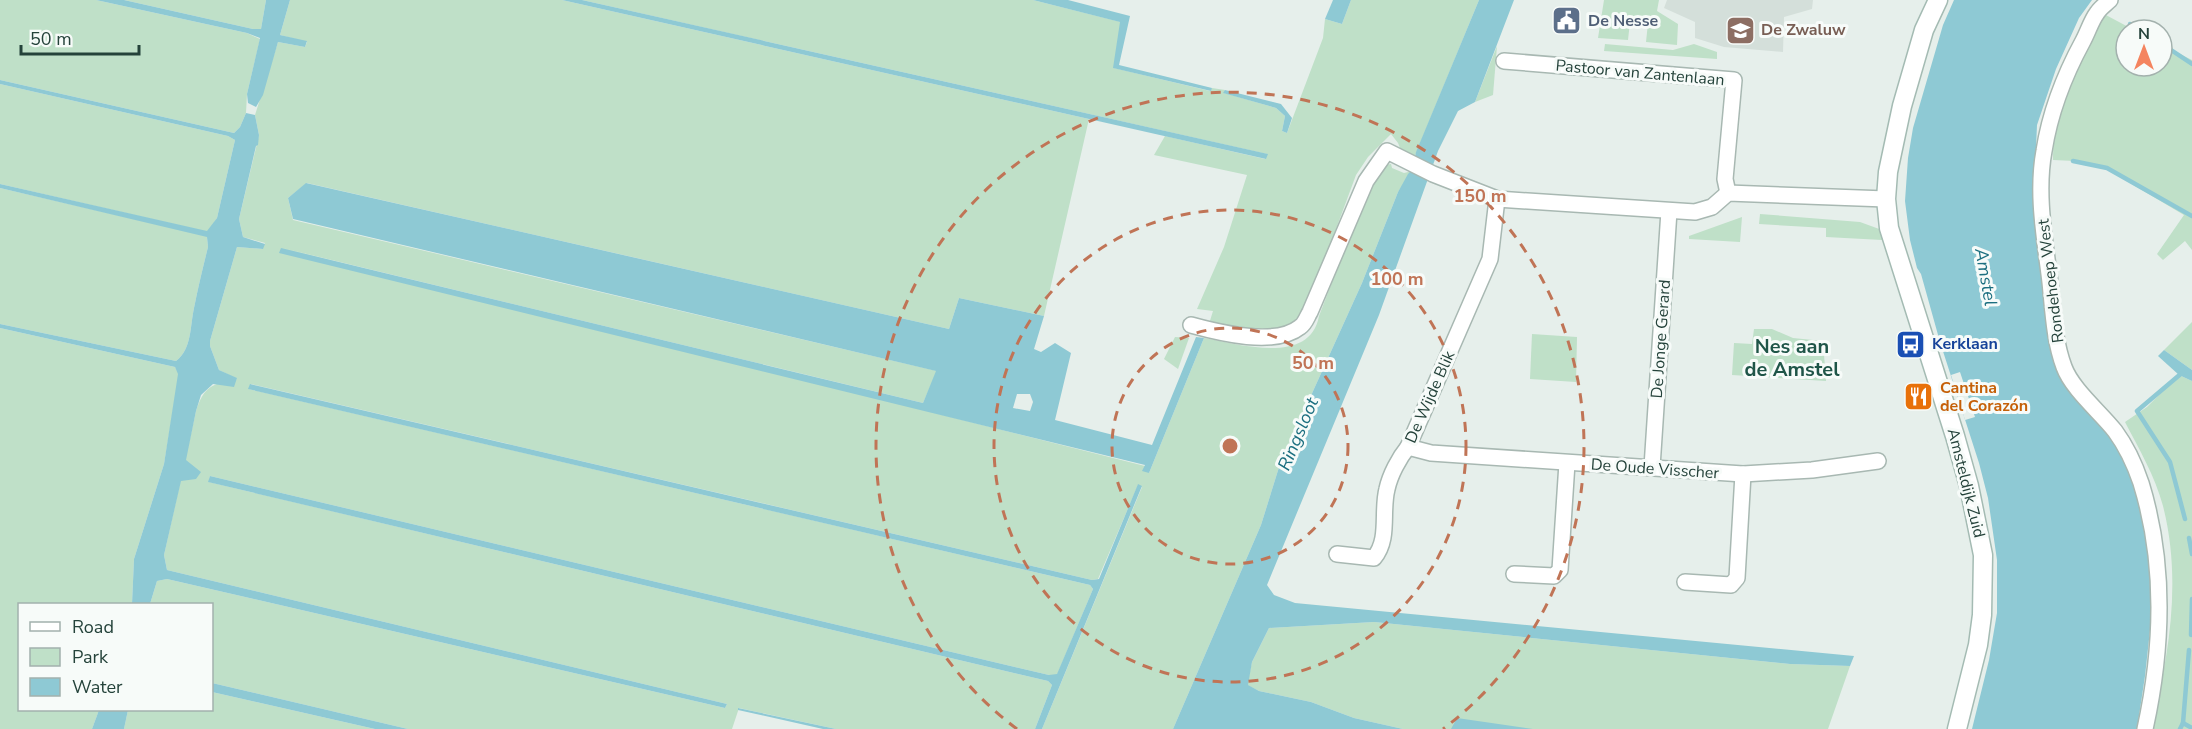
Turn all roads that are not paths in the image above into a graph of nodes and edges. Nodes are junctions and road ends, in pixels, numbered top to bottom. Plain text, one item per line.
1 (1938, 0) edge
2 (2110, 0) edge
3 (1504, 61) dead end
4 (1728, 193) junction
5 (1497, 199) junction
6 (1886, 199) junction
7 (1669, 211) junction
8 (1191, 325) dead end
9 (1408, 447) junction
10 (1878, 460) dead end
11 (1567, 463) junction
12 (1652, 467) junction
13 (1743, 474) junction
14 (1337, 554) dead end
15 (1514, 574) dead end
16 (1685, 582) dead end
17 (1957, 729) edge
18 (2145, 729) edge

1 - 6 street, Amsteldijk Zuid
2 - 18 street, Rondehoep West
3 - 4 street, Pastoor van Zantenlaan
4 - 6 street
4 - 7 street
5 - 7 street
5 - 8 street
5 - 9 street, De Wijde Blik
6 - 17 street, Amsteldijk Zuid
7 - 12 street, De Jonge Gerard
9 - 11 street, De Oude Visscher
9 - 14 street, De Wijde Blik
10 - 13 street, De Oude Visscher
11 - 12 street, De Oude Visscher
11 - 15 street, De Oude Visscher
12 - 13 street, De Oude Visscher
13 - 16 street, De Oude Visscher

